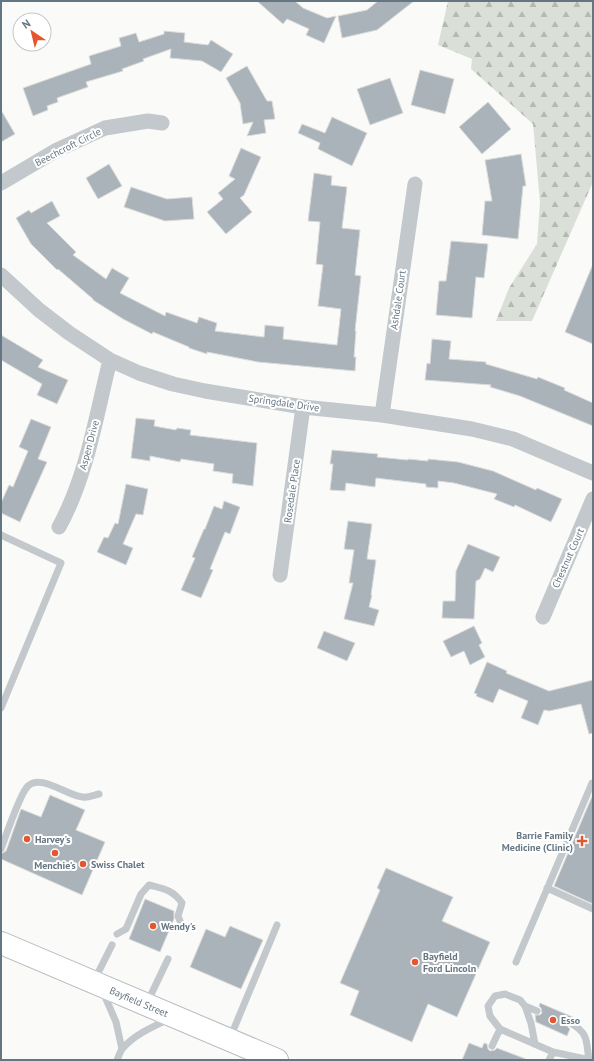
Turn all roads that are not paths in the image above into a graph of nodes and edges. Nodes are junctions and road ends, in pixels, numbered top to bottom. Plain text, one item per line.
1 (162, 123) dead end
2 (1, 183) edge
3 (414, 184) dead end
4 (1, 275) edge
5 (110, 360) junction
6 (303, 407) junction
7 (382, 416) junction
8 (593, 474) edge
9 (593, 499) edge
10 (59, 527) dead end
11 (1, 535) edge
12 (280, 575) dead end
13 (542, 617) dead end
14 (4, 693) edge
15 (1, 708) edge
16 (593, 783) edge
17 (99, 794) dead end
18 (1, 849) edge
19 (546, 888) junction
20 (593, 909) edge
21 (277, 925) dead end
22 (182, 926) dead end
23 (117, 934) dead end
24 (1, 943) edge
25 (112, 945) dead end
26 (168, 959) dead end
27 (516, 962) dead end
28 (97, 984) junction
29 (146, 1004) junction
30 (525, 1006) junction
31 (537, 1011) dead end
32 (174, 1017) junction
33 (572, 1024) dead end
34 (500, 1029) junction
35 (230, 1040) junction
36 (535, 1044) junction
37 (492, 1046) dead end
38 (122, 1049) junction
39 (553, 1052) junction
40 (118, 1060) edge
41 (277, 1060) edge
42 (549, 1060) edge
43 (589, 1060) edge

1 - 2 street, Beechcroft Circle
3 - 7 street, Ashdale Court
4 - 5 street, Springdale Drive
5 - 6 street, Springdale Drive
5 - 10 street, Aspen Drive
6 - 7 street, Springdale Drive
6 - 12 street, Rosedale Place
7 - 8 street, Springdale Drive
9 - 13 street, Chestnut Court
11 - 14 lane
14 - 15 lane
16 - 19 lane
17 - 18 lane
19 - 20 lane
19 - 27 lane
21 - 35 lane
22 - 23 lane
24 - 28 main road, Bayfield Street
25 - 28 lane
26 - 29 lane
28 - 29 main road, Bayfield Street
28 - 38 lane
29 - 32 main road, Bayfield Street
30 - 31 lane
30 - 34 lane
30 - 36 lane
32 - 35 main road, Bayfield Street
32 - 38 lane
33 - 43 lane
34 - 36 lane
34 - 37 lane
35 - 41 main road, Bayfield Street
36 - 39 lane
38 - 40 lane
39 - 42 lane
39 - 43 lane

